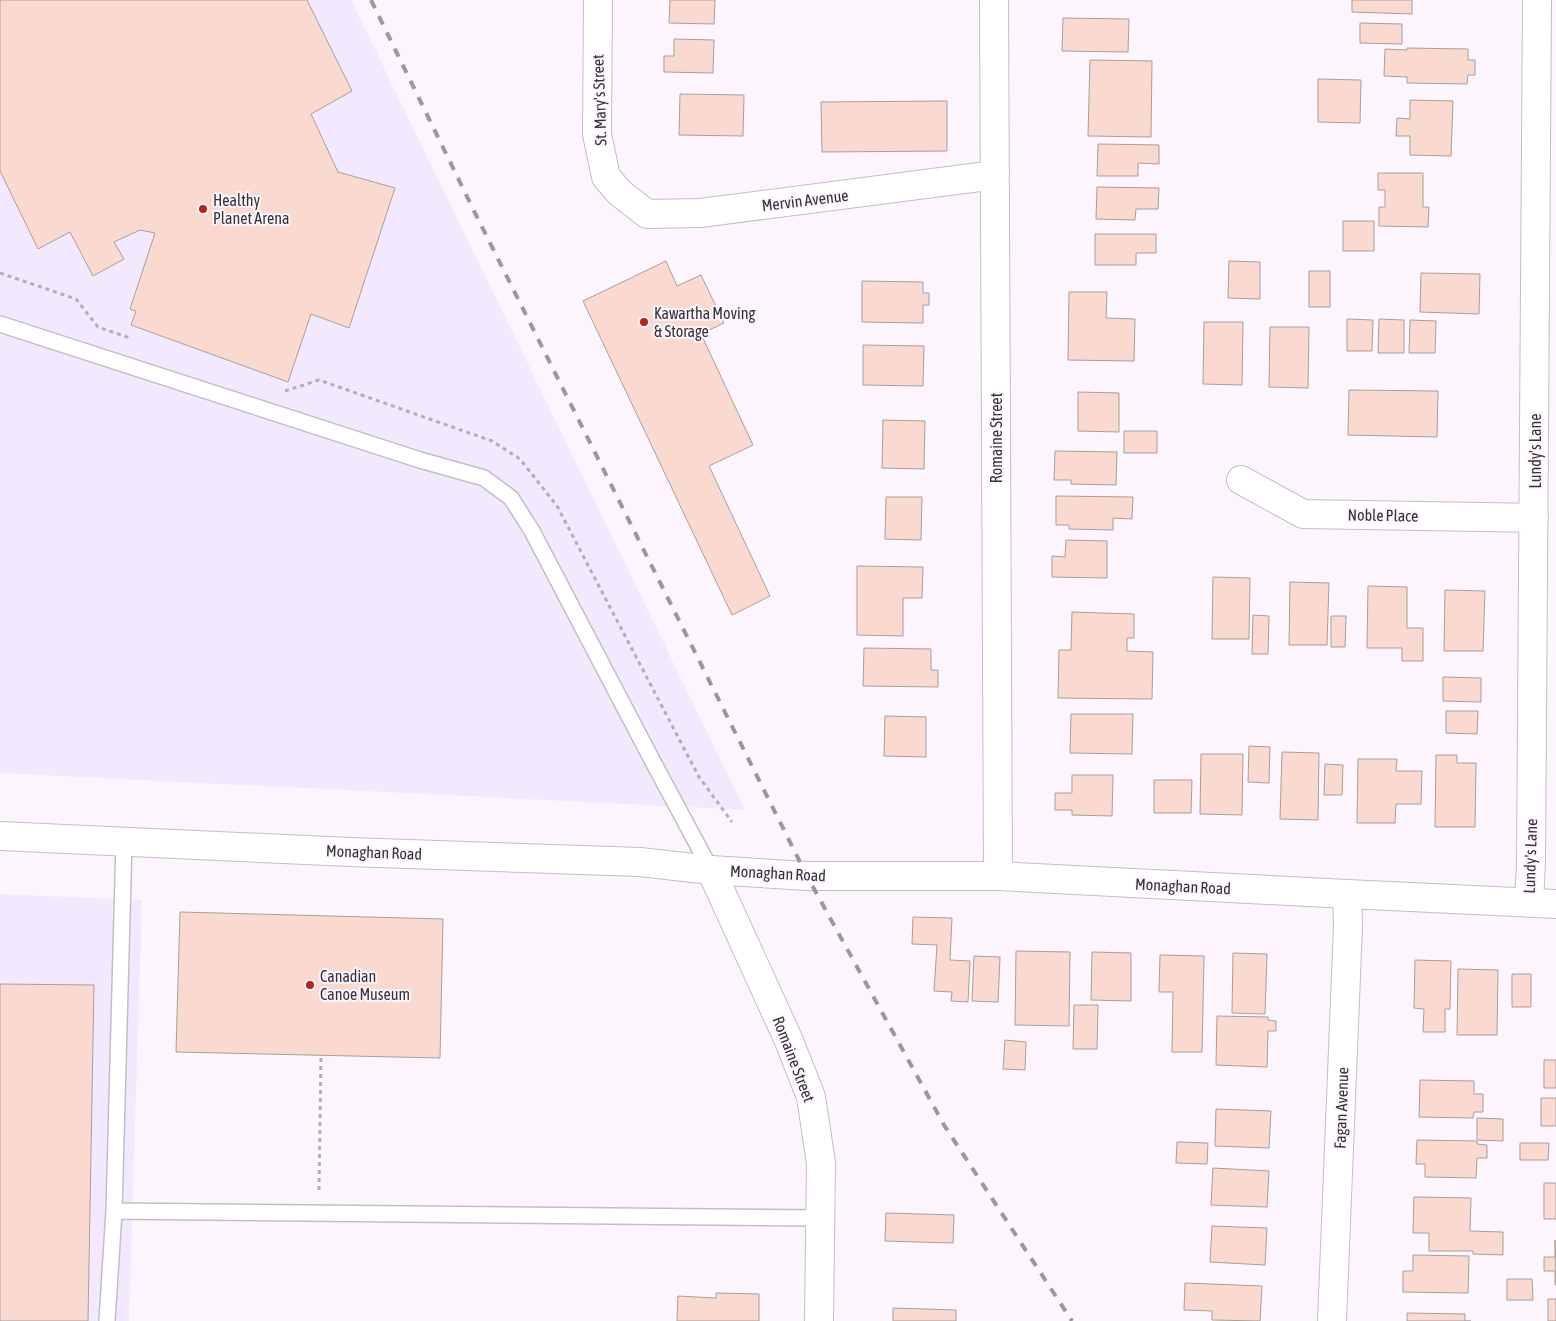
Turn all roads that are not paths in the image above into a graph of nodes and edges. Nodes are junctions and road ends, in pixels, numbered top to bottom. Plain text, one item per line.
1 (598, 0) edge
2 (994, 0) edge
3 (1537, 0) edge
4 (995, 175) junction
5 (620, 193) joint
6 (0, 324) edge
7 (1241, 480) dead end
8 (1534, 518) junction
9 (0, 836) edge
10 (124, 842) junction
11 (711, 870) junction
12 (998, 876) junction
13 (1347, 894) junction
14 (1529, 902) junction
15 (1556, 904) edge
16 (114, 1211) junction
17 (820, 1218) junction
18 (107, 1321) edge
19 (819, 1321) edge
20 (1332, 1321) edge

1 - 5 street, St. Mary's Street
2 - 4 street, Romaine Street
3 - 8 street, Lundy's Lane
4 - 5 street, Mervin Avenue
4 - 12 street, Romaine Street
6 - 11 lane
7 - 8 street, Noble Place
8 - 14 street, Lundy's Lane
9 - 10 street, Monaghan Road
10 - 11 street, Monaghan Road
10 - 16 lane
11 - 12 street, Monaghan Road
11 - 17 street, Romaine Street
12 - 13 street, Monaghan Road
13 - 14 street, Monaghan Road
13 - 20 street, Fagan Avenue
14 - 15 street, Monaghan Road
16 - 17 lane
16 - 18 lane
17 - 19 street, Romaine Street

